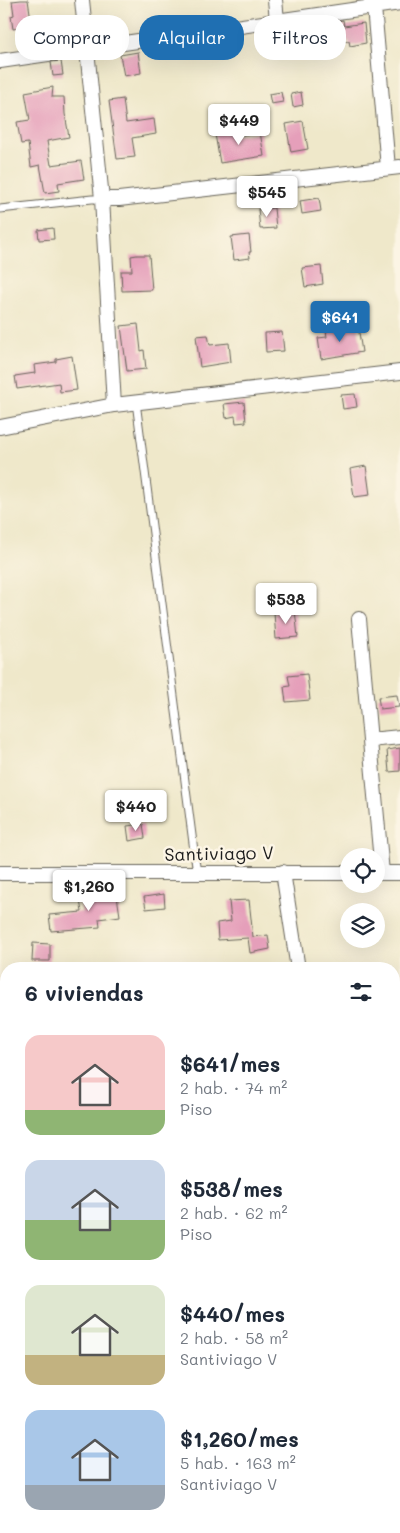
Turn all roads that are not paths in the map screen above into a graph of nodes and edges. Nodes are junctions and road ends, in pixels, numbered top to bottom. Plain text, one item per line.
1 (82, 0) edge
2 (274, 0) edge
3 (400, 4) edge
4 (374, 7) junction
5 (83, 15) edge
6 (276, 15) edge
7 (314, 15) edge
8 (254, 23) edge
9 (129, 41) edge
10 (15, 58) edge
11 (0, 60) edge
12 (87, 60) edge
13 (394, 168) edge
14 (102, 199) junction
15 (0, 209) edge
16 (400, 372) edge
17 (136, 402) junction
18 (114, 405) junction
19 (0, 426) edge
20 (359, 619) dead end
21 (400, 737) edge
22 (370, 740) junction
23 (377, 848) edge
24 (283, 872) junction
25 (0, 873) edge
26 (340, 873) edge
27 (385, 873) edge
28 (400, 873) edge
29 (197, 874) junction
30 (297, 962) edge

1 - 5 street
2 - 6 street
3 - 4 street
4 - 7 street
4 - 13 street
8 - 9 street
10 - 11 street
12 - 14 street
13 - 14 street
14 - 15 lane
14 - 18 street
16 - 17 street
17 - 18 street
17 - 29 lane
18 - 19 street
20 - 22 street
21 - 22 street
22 - 23 street
24 - 26 street, Santiviago V
24 - 29 street, Santiviago V
24 - 30 street
25 - 29 street, Santiviago V
27 - 28 street

